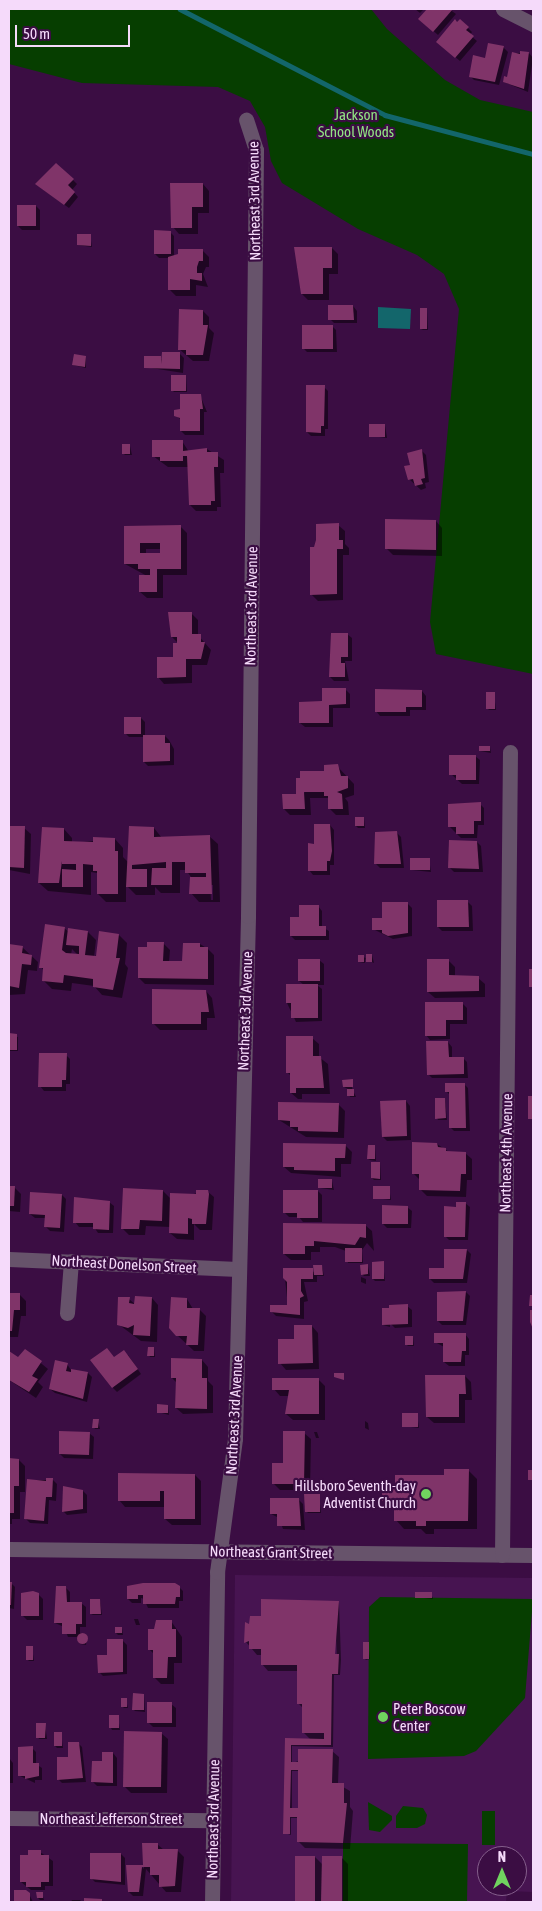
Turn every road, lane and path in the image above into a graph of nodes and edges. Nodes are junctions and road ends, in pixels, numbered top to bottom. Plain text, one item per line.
1 (503, 9) edge
2 (533, 24) edge
3 (246, 120) dead end
4 (510, 752) dead end
5 (9, 1258) edge
6 (71, 1261) junction
7 (238, 1269) junction
8 (67, 1313) dead end
9 (9, 1548) edge
10 (220, 1551) junction
11 (502, 1555) junction
12 (533, 1555) edge
13 (9, 1818) edge
14 (213, 1820) junction
15 (212, 1902) edge

1 - 2 street
3 - 7 street, Northeast 3rd Avenue
4 - 11 street, Northeast 4th Avenue
5 - 6 street, Northeast Donelson Street
6 - 7 street, Northeast Donelson Street
6 - 8 street
7 - 10 street, Northeast 3rd Avenue
9 - 10 street, Northeast Grant Street
10 - 11 street, Northeast Grant Street
10 - 14 street, Northeast 3rd Avenue
11 - 12 street, Northeast Grant Street
13 - 14 street, Northeast Jefferson Street
14 - 15 street, Northeast 3rd Avenue

